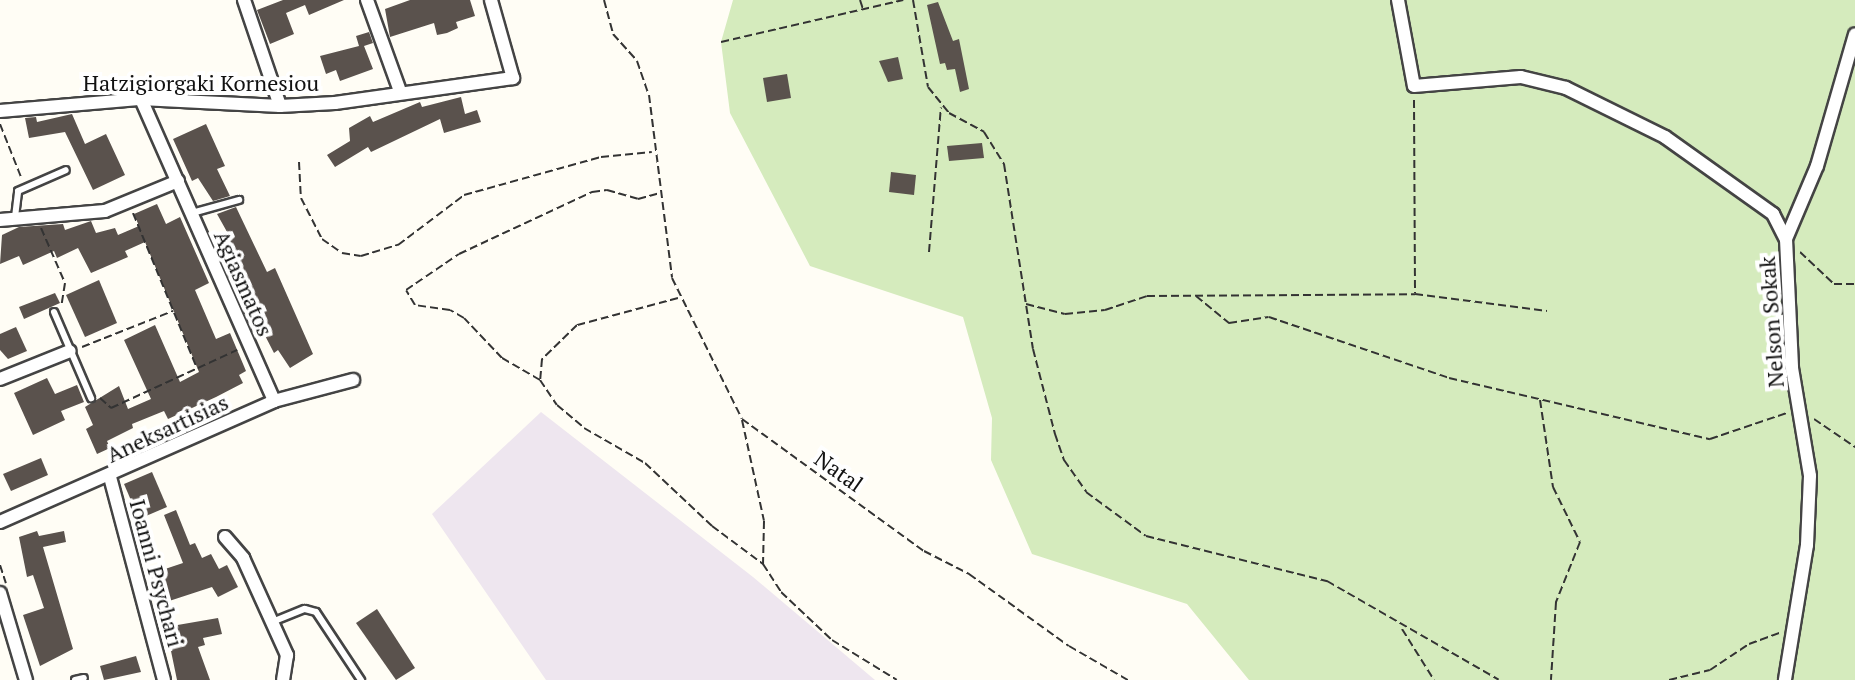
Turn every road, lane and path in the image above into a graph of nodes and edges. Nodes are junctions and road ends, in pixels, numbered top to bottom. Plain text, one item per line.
1 (244, 0) edge
2 (367, 0) edge
3 (491, 0) edge
4 (604, 0) edge
5 (860, 0) edge
6 (903, 0) edge
7 (913, 0) edge
8 (1398, 0) edge
9 (863, 9) junction
10 (1855, 34) edge
11 (721, 42) dead end
12 (1414, 86) junction
13 (400, 91) junction
14 (141, 99) junction
15 (280, 106) junction
16 (941, 106) junction
17 (0, 111) edge
18 (0, 123) edge
19 (653, 152) junction
20 (299, 162) dead end
21 (66, 170) dead end
22 (178, 181) junction
23 (25, 188) junction
24 (658, 194) junction
25 (239, 200) dead end
26 (129, 204) junction
27 (192, 213) junction
28 (36, 216) junction
29 (15, 217) junction
30 (0, 220) edge
31 (1786, 239) junction
32 (929, 252) dead end
33 (1855, 284) edge
34 (1415, 294) junction
35 (1196, 296) junction
36 (679, 298) junction
37 (1026, 304) junction
38 (174, 311) junction
39 (1547, 311) dead end
40 (54, 312) joint
41 (249, 345) junction
42 (70, 351) junction
43 (197, 368) junction
44 (0, 379) edge
45 (353, 380) dead end
46 (540, 380) junction
47 (91, 398) joint
48 (1540, 399) junction
49 (274, 401) junction
50 (1799, 409) junction
51 (742, 419) junction
52 (1855, 447) edge
53 (110, 477) junction
54 (0, 522) edge
55 (225, 537) dead end
56 (763, 564) junction
57 (0, 593) edge
58 (272, 622) junction
59 (1401, 628) junction
60 (1792, 630) junction
61 (84, 678) dead end
62 (26, 680) edge
63 (75, 680) edge
64 (164, 680) edge
65 (283, 680) edge
66 (361, 680) edge
67 (897, 680) edge
68 (1128, 680) edge
69 (1434, 680) edge
70 (1499, 680) edge
71 (1551, 680) edge
72 (1669, 680) edge
73 (1785, 680) edge

1 - 15 street
2 - 13 street
3 - 13 street, Hatzigiorgaki Kornesiou
4 - 19 path, Natal
5 - 9 path
6 - 9 path
7 - 16 path
8 - 12 street
9 - 11 path
10 - 31 street
12 - 31 street, Nelson Sokak
12 - 34 path
13 - 15 street, Hatzigiorgaki Kornesiou
14 - 15 street, Hatzigiorgaki Kornesiou
14 - 17 street, Hatzigiorgaki Kornesiou
14 - 22 street, Agiasmatos
16 - 32 path
16 - 37 path
18 - 23 path
19 - 20 path
19 - 24 path, Natal
21 - 23 lane
22 - 26 street
22 - 27 street, Agiasmatos
23 - 29 lane
24 - 36 path, Natal
24 - 46 path
25 - 27 lane
26 - 28 street
26 - 38 path
27 - 41 street, Agiasmatos
28 - 29 street
28 - 40 path
29 - 30 street
31 - 33 path
31 - 50 street, Nelson Sokak
34 - 35 path
34 - 39 path
35 - 37 path
35 - 48 path
36 - 46 path
36 - 51 path, Natal
37 - 59 path
38 - 42 path
38 - 43 path
40 - 42 lane
41 - 43 path
41 - 49 street, Agiasmatos
42 - 44 street
42 - 47 lane
43 - 47 path
45 - 49 street, Aneksartisias
46 - 56 path
48 - 50 path
48 - 71 path
49 - 53 street, Aneksartisias
50 - 52 path
50 - 60 street, Nelson Sokak
51 - 56 path
51 - 68 path, Natal
53 - 54 street, Aneksartisias
53 - 64 street, Ioanni Psychari
55 - 58 street
56 - 67 path
57 - 62 street
58 - 65 street
58 - 66 lane
59 - 69 path
59 - 70 path
60 - 72 path
60 - 73 street, Nelson Sokak
61 - 63 lane

